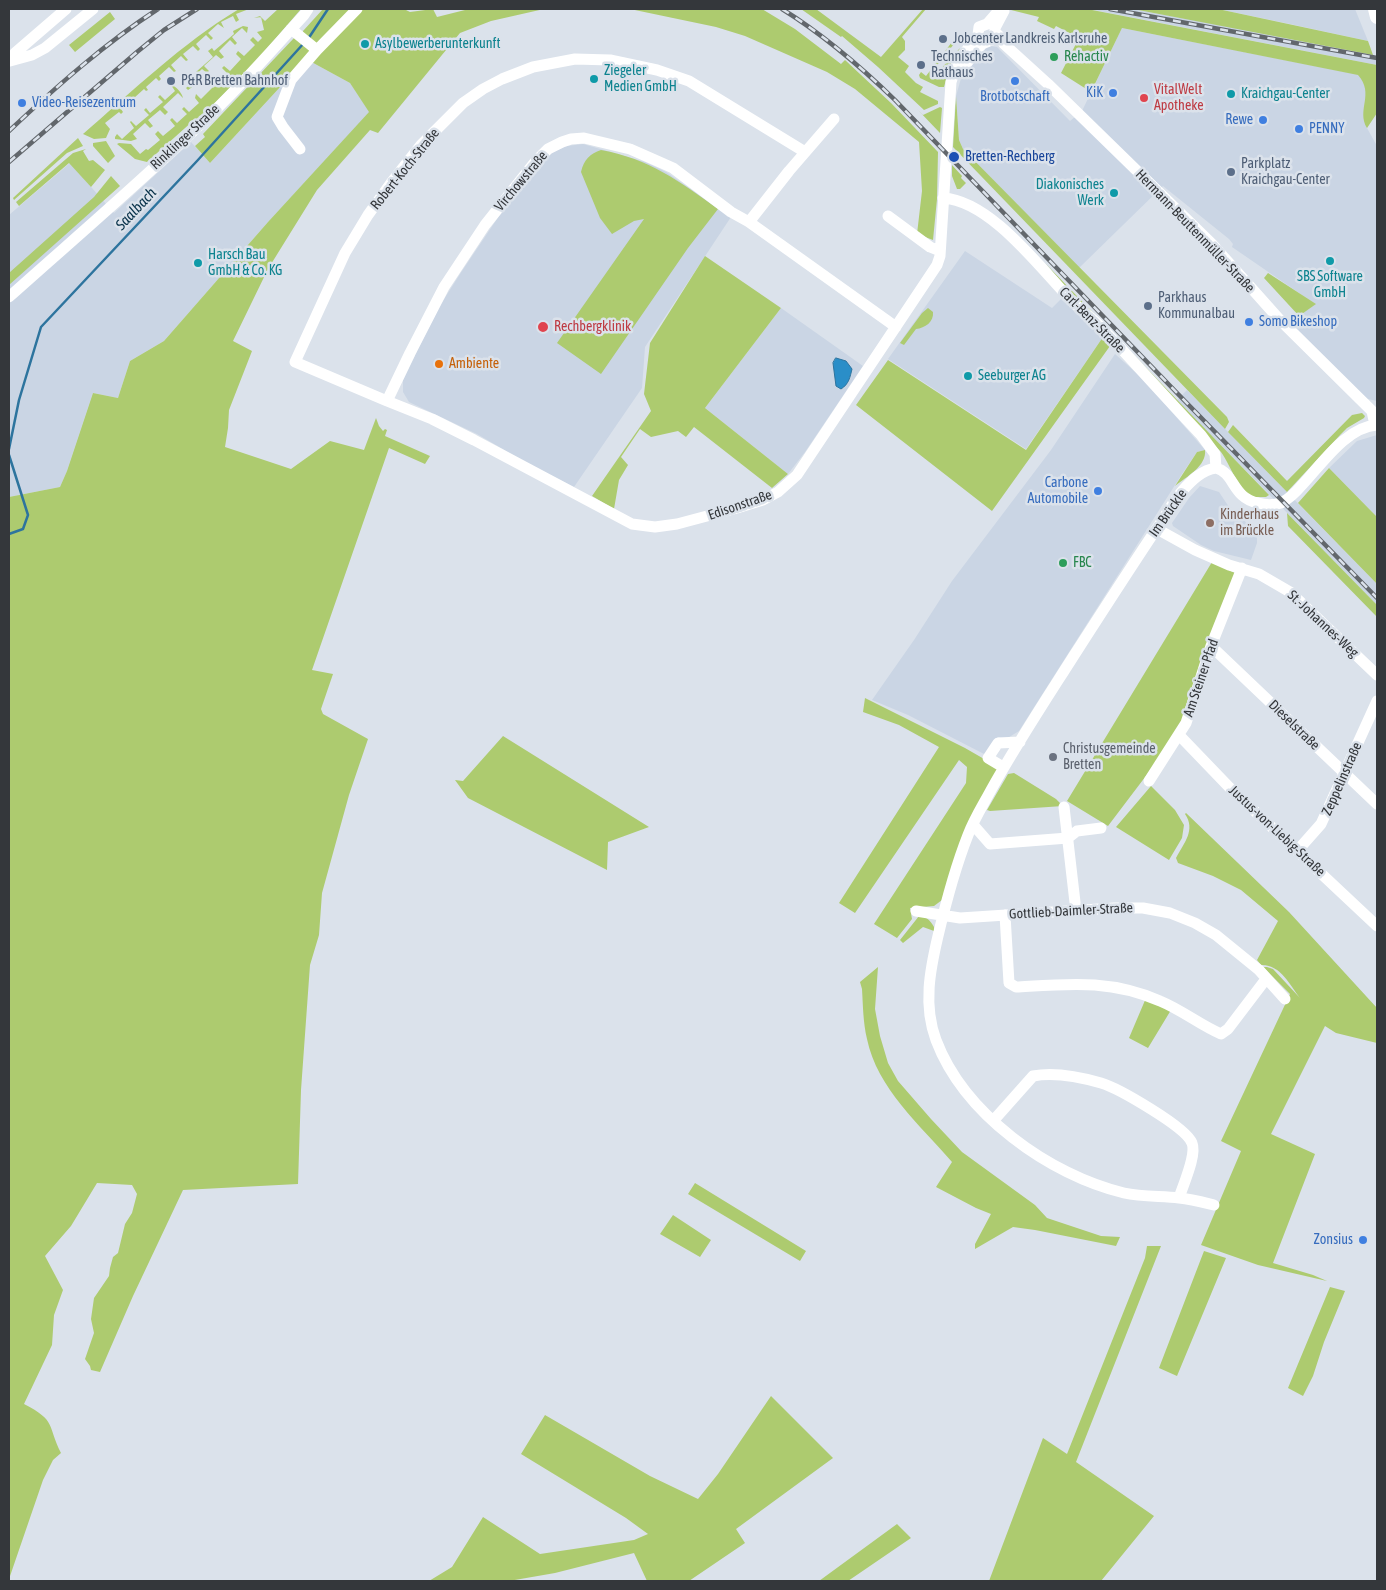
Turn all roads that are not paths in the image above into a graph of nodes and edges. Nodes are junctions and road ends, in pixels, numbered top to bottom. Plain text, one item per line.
1 (66, 9) edge
2 (93, 9) edge
3 (308, 9) edge
4 (357, 9) edge
5 (1000, 9) edge
6 (1005, 9) edge
7 (1374, 9) edge
8 (1377, 17) edge
9 (295, 32) junction
10 (989, 34) junction
11 (36, 35) junction
12 (45, 48) junction
13 (315, 48) junction
14 (10, 61) edge
15 (834, 119) dead end
16 (300, 149) dead end
17 (805, 152) junction
18 (943, 198) junction
19 (888, 216) dead end
20 (749, 222) junction
21 (940, 252) junction
22 (9, 297) edge
23 (896, 327) junction
24 (387, 401) junction
25 (1377, 424) edge
26 (1216, 468) junction
27 (1158, 529) junction
28 (1242, 568) junction
29 (1211, 646) junction
30 (1377, 675) edge
31 (1377, 701) edge
32 (1179, 736) junction
33 (1020, 742) junction
34 (1003, 768) junction
35 (1344, 773) junction
36 (1149, 781) dead end
37 (1377, 804) edge
38 (1064, 807) dead end
39 (972, 826) junction
40 (1101, 828) dead end
41 (1068, 838) junction
42 (1298, 850) junction
43 (916, 911) dead end
44 (1076, 911) junction
45 (943, 914) junction
46 (1005, 915) junction
47 (1377, 926) edge
48 (1266, 979) junction
49 (1286, 999) dead end
50 (993, 1121) junction
51 (1179, 1198) junction
52 (1214, 1205) dead end

1 - 11 street
2 - 12 street
3 - 9 street, Rinklinger Straße
4 - 13 street
5 - 10 street
6 - 10 street
7 - 8 main road
9 - 13 street
9 - 22 street, Rinklinger Straße
10 - 18 street
10 - 25 street, Hermann-Beuttenmüller-Straße
11 - 12 street
11 - 14 street
12 - 14 street
13 - 16 street
15 - 17 street
17 - 20 street
17 - 24 street, Robert-Koch-Straße
18 - 21 street, Edisonstraße
18 - 26 street, Carl-Benz-Straße
19 - 21 street
20 - 23 street, Virchowstraße
20 - 24 street, Virchowstraße
21 - 23 street, Edisonstraße
23 - 24 street, Edisonstraße
25 - 26 street
26 - 27 street, Im Brückle
27 - 28 street, St.-Johannes-Weg
27 - 33 street, Im Brückle
28 - 29 street, Am Steiner Pfad
28 - 30 street, St.-Johannes-Weg
29 - 32 street, Am Steiner Pfad
29 - 35 street, Dieselstraße
31 - 35 street, Zeppelinstraße
32 - 36 street, Am Steiner Pfad
32 - 42 street, Justus-von-Liebig-Straße
33 - 34 street, Im Brückle
33 - 34 street
34 - 39 street, Im Brückle
35 - 37 street, Dieselstraße
35 - 42 street, Zeppelinstraße
38 - 41 street
39 - 41 street
39 - 45 street, Im Brückle
40 - 41 street
41 - 44 street
42 - 47 street, Justus-von-Liebig-Straße
43 - 45 street, Gottlieb-Daimler-Straße
44 - 46 street, Gottlieb-Daimler-Straße
44 - 48 street, Gottlieb-Daimler-Straße
45 - 46 street, Gottlieb-Daimler-Straße
45 - 50 street, Im Brückle
46 - 48 street
48 - 49 street, Gottlieb-Daimler-Straße
50 - 51 street, Im Brückle
50 - 51 street
51 - 52 street, Im Brückle

